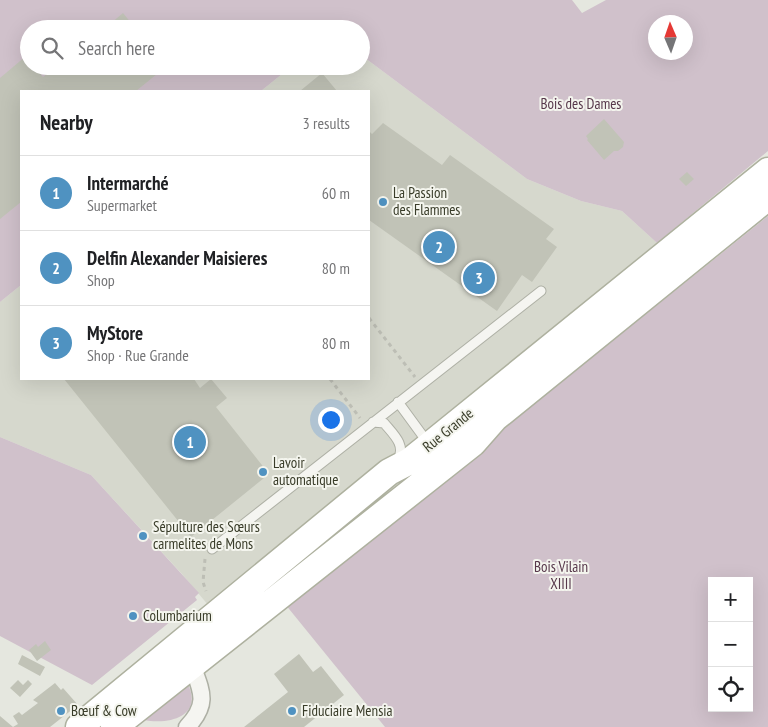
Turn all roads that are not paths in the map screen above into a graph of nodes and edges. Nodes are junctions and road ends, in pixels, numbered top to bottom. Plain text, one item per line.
1 (768, 171) edge
2 (768, 197) edge
3 (541, 291) dead end
4 (398, 402) junction
5 (370, 425) junction
6 (426, 463) junction
7 (389, 472) junction
8 (212, 549) road end
9 (192, 665) junction
10 (128, 686) junction
11 (125, 724) edge
12 (79, 727) edge
13 (187, 727) edge

1 - 6 main road, Rue Grande
2 - 6 main road, Rue Grande
3 - 4 lane
4 - 5 lane
4 - 6 lane
5 - 7 lane
5 - 8 lane
6 - 7 main road, Rue Grande
6 - 9 main road, Rue Grande
7 - 10 main road, Rue Grande
9 - 11 main road, Rue Grande
9 - 13 street
10 - 11 street, Rue Grande
10 - 12 main road, Rue Grande

